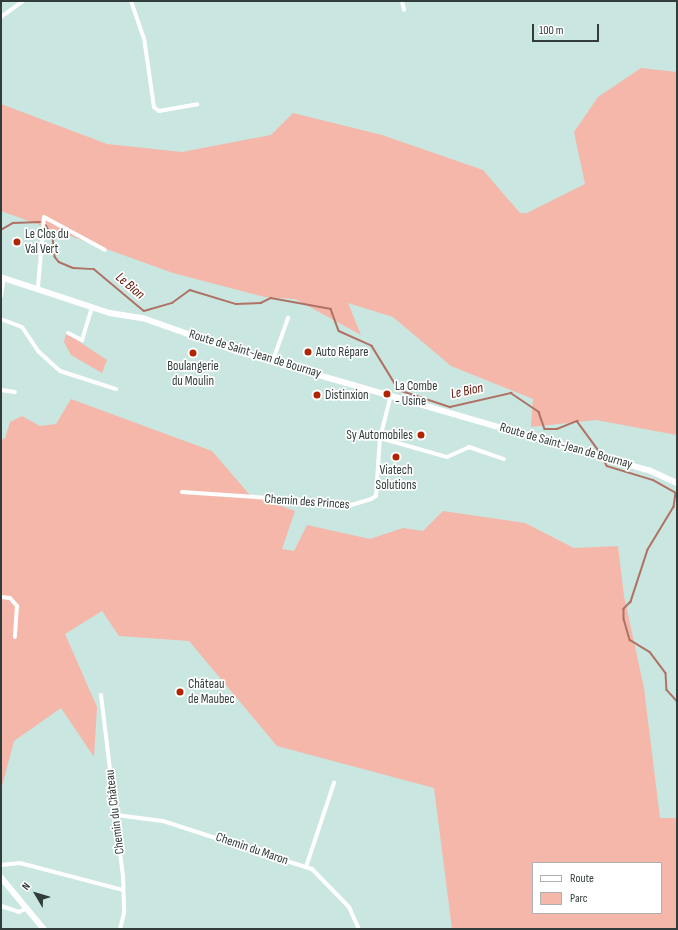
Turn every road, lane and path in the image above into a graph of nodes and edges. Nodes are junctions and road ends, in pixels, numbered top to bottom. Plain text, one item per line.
1 (23, 1) edge
2 (131, 1) edge
3 (402, 1) edge
4 (404, 10) dead end
5 (1, 17) edge
6 (198, 104) dead end
7 (105, 250) dead end
8 (3, 278) edge
9 (38, 287) junction
10 (1, 296) edge
11 (92, 307) junction
12 (288, 318) dead end
13 (1, 319) edge
14 (68, 333) dead end
15 (273, 360) junction
16 (116, 389) dead end
17 (1, 390) edge
18 (15, 392) dead end
19 (391, 395) junction
20 (380, 438) junction
21 (504, 459) dead end
22 (677, 483) edge
23 (182, 492) dead end
24 (1, 597) edge
25 (16, 637) dead end
26 (101, 695) dead end
27 (334, 783) dead end
28 (116, 815) junction
29 (1, 865) edge
30 (306, 866) junction
31 (1, 877) edge
32 (123, 890) junction
33 (1, 906) edge
34 (27, 908) junction
35 (44, 929) edge
36 (120, 929) edge
37 (359, 929) edge

1 - 5 street
2 - 6 street
3 - 4 street
7 - 9 street
8 - 9 main road, Route de Saint-Jean de Bournay
8 - 10 street
9 - 11 main road, Route de Saint-Jean de Bournay
11 - 14 street
11 - 15 main road, Route de Saint-Jean de Bournay
12 - 15 street
13 - 16 street
15 - 19 main road, Route de Saint-Jean de Bournay
17 - 18 street
19 - 20 street, Chemin des Princes
19 - 22 main road, Route de Saint-Jean de Bournay
20 - 21 street
20 - 23 street, Chemin des Princes
24 - 25 street
26 - 28 street, Chemin du Château
27 - 30 street
28 - 30 street, Chemin du Maron
28 - 32 street, Chemin du Château
29 - 32 street
30 - 37 street, Chemin du Maron
31 - 34 main road
32 - 36 street, Chemin du Château
33 - 34 street
34 - 35 main road

